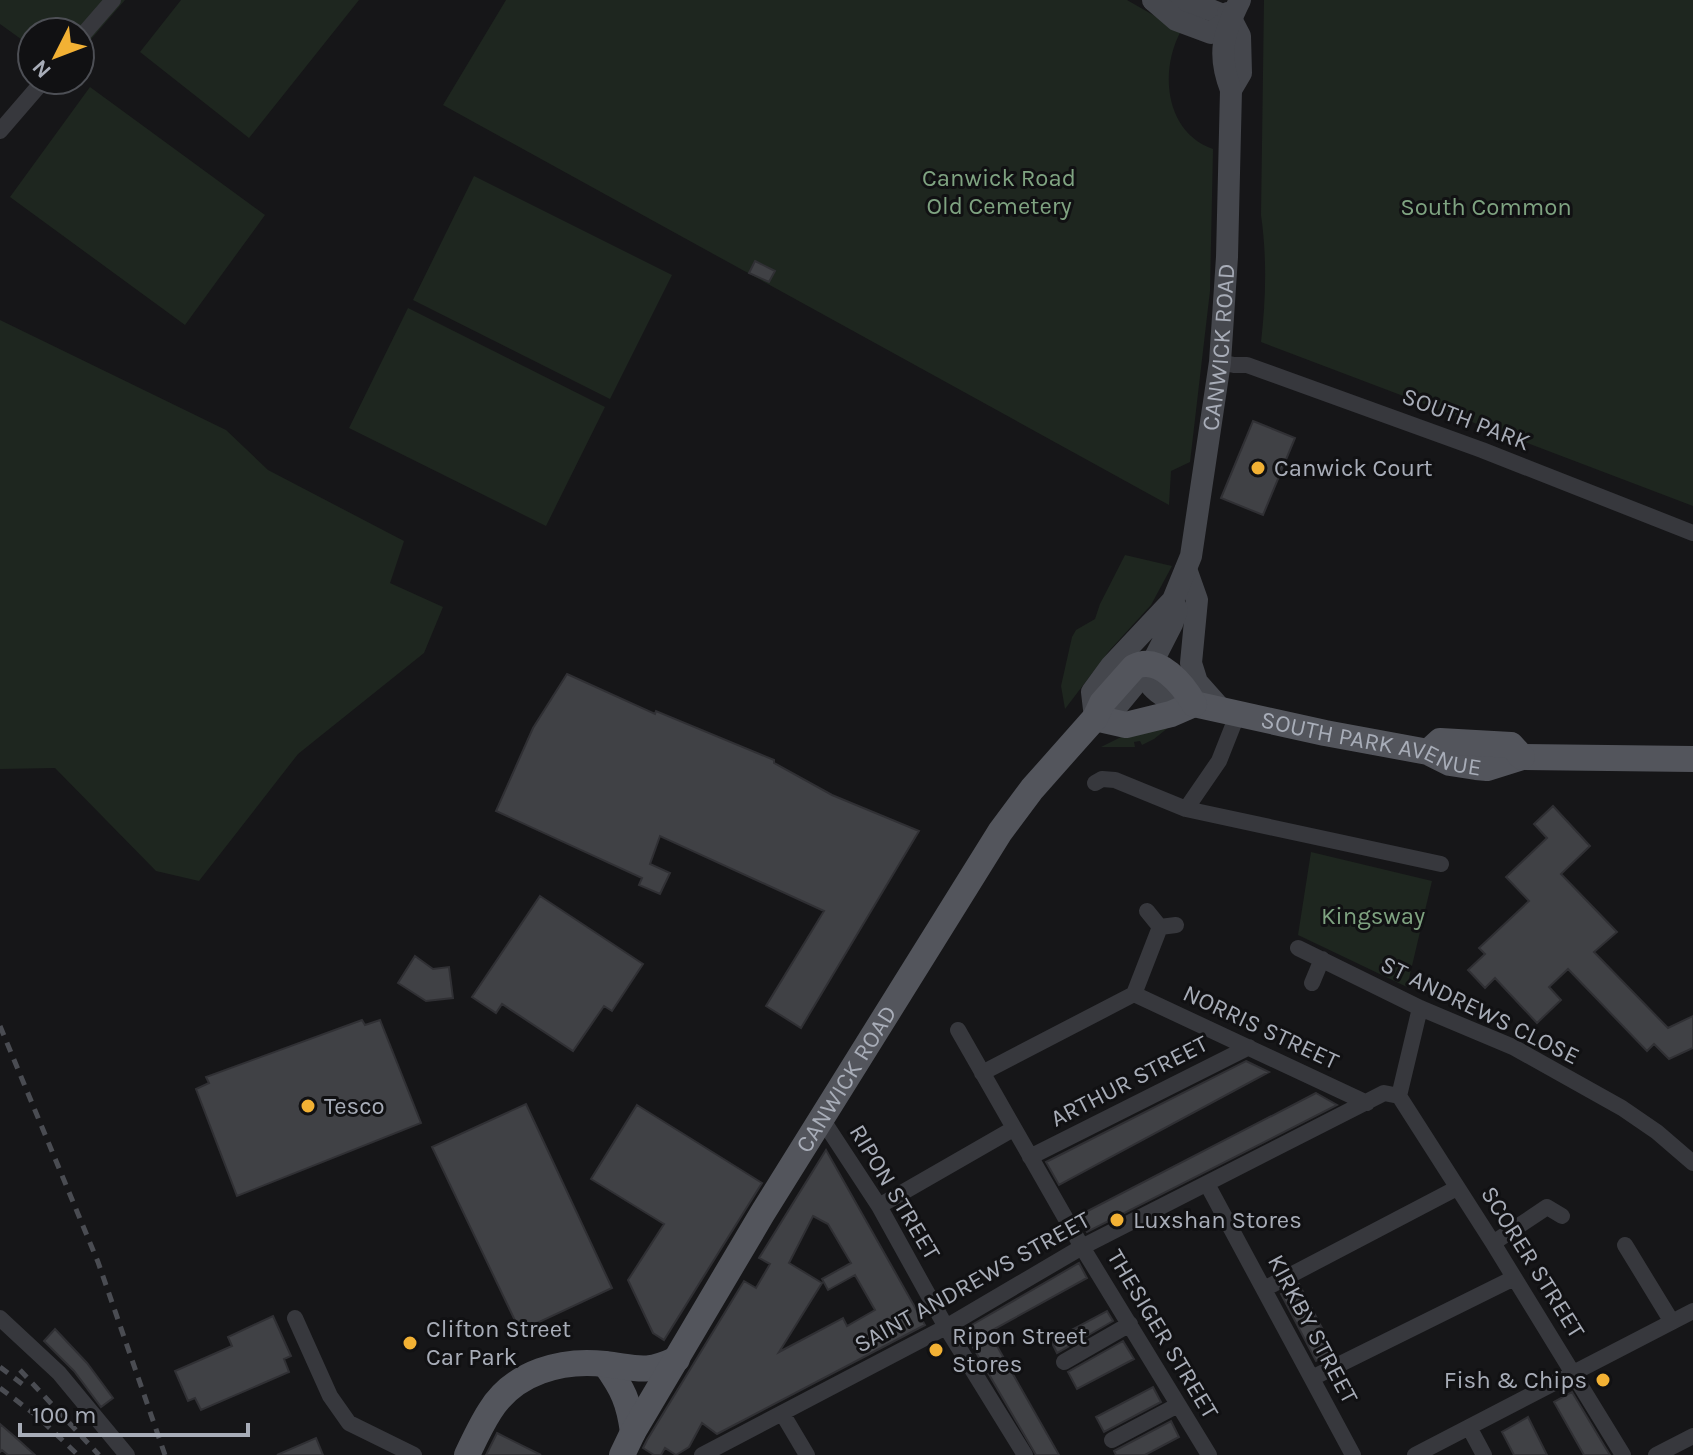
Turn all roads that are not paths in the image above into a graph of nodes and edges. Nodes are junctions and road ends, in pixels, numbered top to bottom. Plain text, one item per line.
1 (113, 0) edge
2 (1153, 0) edge
3 (1232, 6) edge
4 (96, 20) edge
5 (30, 96) edge
6 (0, 131) edge
7 (1220, 362) junction
8 (1693, 533) edge
9 (1186, 569) junction
10 (1173, 600) junction
11 (1144, 632) junction
12 (1145, 668) junction
13 (1194, 704) junction
14 (1230, 711) junction
15 (1095, 718) junction
16 (1693, 759) edge
17 (1095, 783) dead end
18 (1186, 809) junction
19 (1446, 865) dead end
20 (1147, 911) dead end
21 (1298, 948) dead end
22 (1322, 959) junction
23 (1312, 983) dead end
24 (1134, 994) junction
25 (1420, 1008) junction
26 (958, 1030) dead end
27 (1249, 1047) junction
28 (982, 1073) junction
29 (1399, 1096) junction
30 (1367, 1103) junction
31 (822, 1119) junction
32 (1013, 1129) junction
33 (1030, 1157) junction
34 (1693, 1163) edge
35 (1207, 1184) junction
36 (1457, 1188) junction
37 (879, 1206) junction
38 (1562, 1216) dead end
39 (1493, 1243) junction
40 (1625, 1245) dead end
41 (1082, 1247) junction
42 (1514, 1278) junction
43 (1264, 1289) junction
44 (1693, 1311) edge
45 (0, 1318) edge
46 (295, 1318) dead end
47 (1672, 1322) junction
48 (1130, 1324) junction
49 (946, 1327) junction
50 (677, 1359) junction
51 (1064, 1362) dead end
52 (605, 1364) junction
53 (1575, 1373) junction
54 (1312, 1378) junction
55 (1178, 1405) junction
56 (782, 1413) junction
57 (1469, 1427) junction
58 (1693, 1436) edge
59 (1112, 1440) dead end
60 (628, 1444) edge
61 (127, 1455) edge
62 (414, 1455) edge
63 (467, 1455) edge
64 (702, 1455) edge
65 (807, 1455) edge
66 (1025, 1455) edge
67 (1209, 1455) edge
68 (1353, 1455) edge
69 (1415, 1455) edge
70 (1484, 1455) edge
71 (1623, 1455) edge
72 (1656, 1455) edge

1 - 4 street
2 - 3 main road
3 - 7 main road, CANWICK ROAD
5 - 6 street
7 - 8 street, SOUTH PARK
7 - 9 main road, CANWICK ROAD
9 - 10 main road, CANWICK ROAD
9 - 14 main road
10 - 11 main road, CANWICK ROAD
10 - 12 main road, CANWICK ROAD
11 - 12 main road
11 - 15 main road, CANWICK ROAD
12 - 13 main road
12 - 15 main road
13 - 14 main road, SOUTH PARK AVENUE
13 - 15 main road
14 - 16 main road, SOUTH PARK AVENUE
14 - 18 street
15 - 31 main road, CANWICK ROAD
17 - 18 street
18 - 19 street
20 - 24 street
21 - 22 street, ST ANDREWS CLOSE
22 - 23 street
22 - 25 street, ST ANDREWS CLOSE
24 - 27 street, NORRIS STREET
24 - 28 street
25 - 29 street
25 - 34 street, ST ANDREWS CLOSE
26 - 28 street, THESIGER STREET
27 - 30 street, NORRIS STREET
27 - 33 street, ARTHUR STREET
28 - 32 street, THESIGER STREET
29 - 30 street, SAINT ANDREWS STREET
29 - 36 street, SCORER STREET
30 - 35 street, SAINT ANDREWS STREET
31 - 37 street, RIPON STREET
31 - 50 main road, CANWICK ROAD
32 - 33 street, THESIGER STREET
32 - 37 street
33 - 41 street, THESIGER STREET
35 - 41 street, SAINT ANDREWS STREET
35 - 43 street, KIRKBY STREET
36 - 39 street, SCORER STREET
36 - 43 street
37 - 49 street, RIPON STREET
38 - 39 street
39 - 42 street, SCORER STREET
40 - 47 street
41 - 48 street, THESIGER STREET
41 - 49 street, SAINT ANDREWS STREET
42 - 53 street, SCORER STREET
42 - 54 street
43 - 54 street, KIRKBY STREET
44 - 47 street
45 - 61 street
46 - 62 street
47 - 53 street
48 - 51 street
48 - 55 street, THESIGER STREET
49 - 56 street, SAINT ANDREWS STREET
49 - 66 street, RIPON STREET
50 - 52 main road
50 - 60 main road, CANWICK ROAD
52 - 60 main road
52 - 63 main road
53 - 57 street
53 - 71 street, SCORER STREET
54 - 68 street, KIRKBY STREET
55 - 59 street
55 - 67 street, THESIGER STREET
56 - 64 street, SAINT ANDREWS STREET
56 - 65 street
57 - 69 street
57 - 70 street
58 - 72 street

